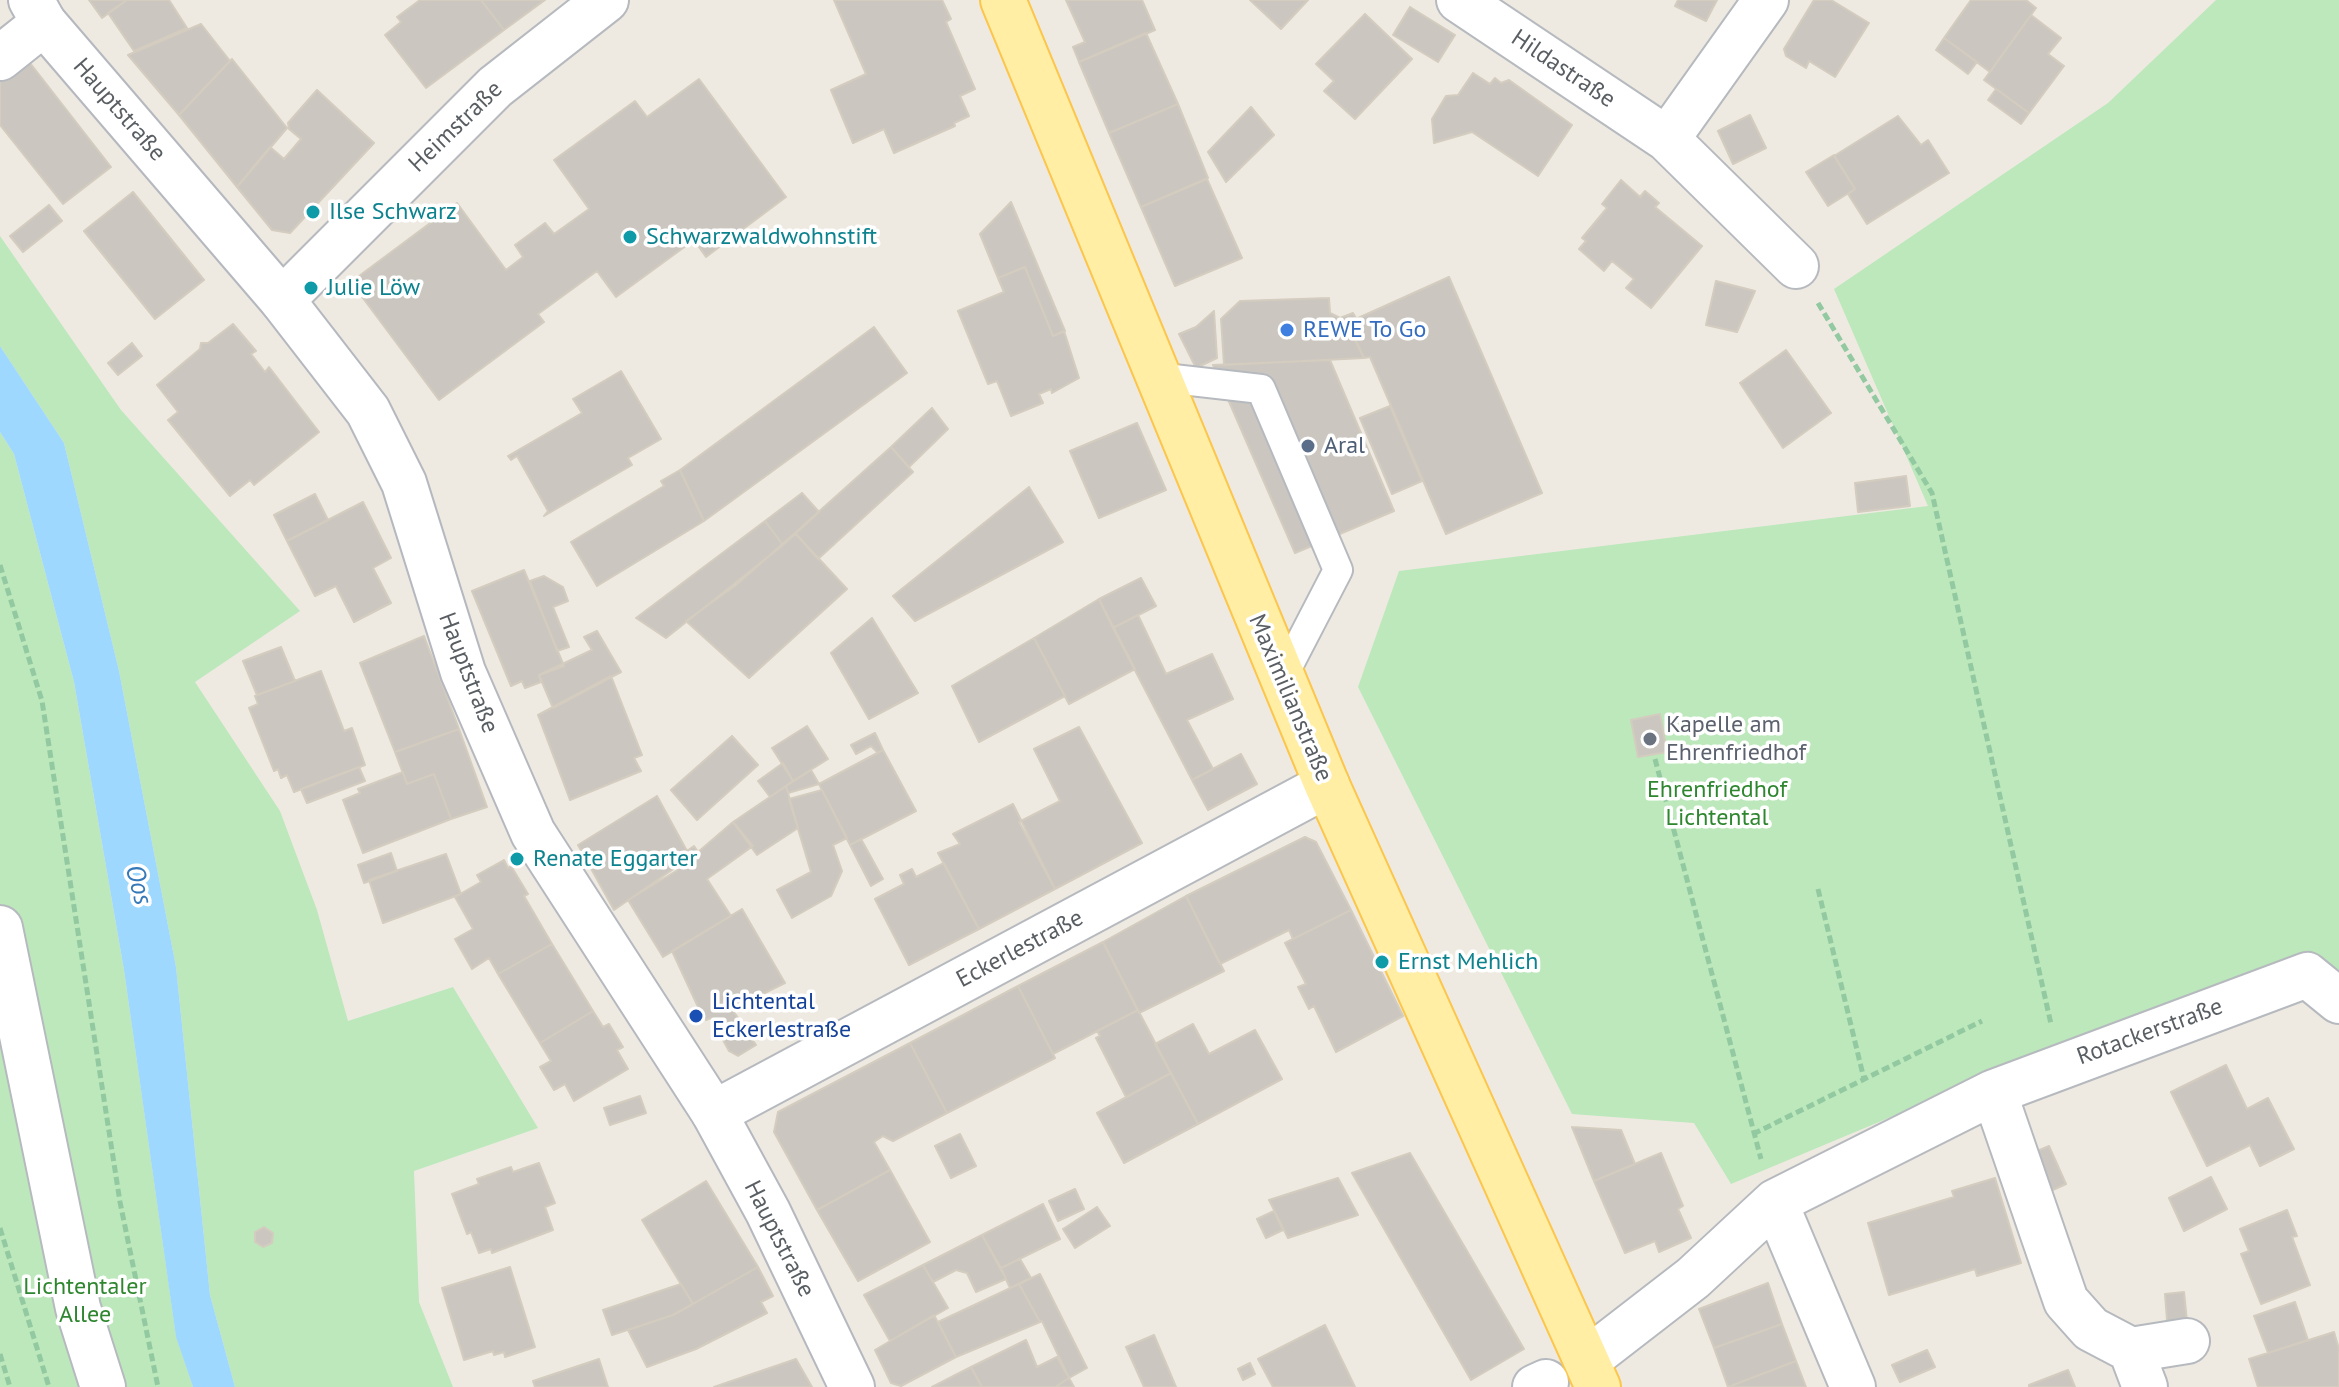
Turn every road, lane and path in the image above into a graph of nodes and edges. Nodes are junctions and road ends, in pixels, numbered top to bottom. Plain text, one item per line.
1 (606, 0) edge
2 (1003, 0) edge
3 (1459, 0) edge
4 (1766, 0) edge
5 (37, 11) edge
6 (0, 58) edge
7 (1667, 139) junction
8 (1796, 266) joint
9 (282, 300) junction
10 (1156, 377) junction
11 (0, 565) edge
12 (1282, 678) junction
13 (1655, 759) dead end
14 (1327, 785) junction
15 (1818, 889) dead end
16 (0, 928) edge
17 (2323, 988) edge
18 (1982, 1021) dead end
19 (2063, 1063) junction
20 (1864, 1079) junction
21 (1994, 1092) junction
22 (714, 1113) junction
23 (1753, 1134) junction
24 (1775, 1202) junction
25 (0, 1228) edge
26 (2187, 1341) dead end
27 (0, 1354) edge
28 (2138, 1368) edge
29 (1592, 1373) edge
30 (10, 1387) edge
31 (49, 1387) edge
32 (103, 1387) edge
33 (158, 1387) edge
34 (852, 1387) edge
35 (1853, 1387) edge

1 - 9 street, Heimstraße
2 - 10 main road, Maximilianstraße
3 - 7 street, Hildastraße
4 - 7 street
5 - 6 street
5 - 9 street, Hauptstraße
7 - 8 street, Hildastraße
8 - 19 path
9 - 22 street, Hauptstraße
10 - 12 main road, Maximilianstraße
10 - 12 lane
11 - 33 path
12 - 14 main road, Maximilianstraße
13 - 23 path
14 - 22 street, Eckerlestraße
14 - 29 main road, Maximilianstraße
15 - 20 path
16 - 32 street
17 - 19 street, Rotackerstraße
18 - 20 path
19 - 21 street, Rotackerstraße
20 - 23 path
21 - 24 street, Rotackerstraße
21 - 28 street
22 - 34 street, Hauptstraße
23 - 24 path
24 - 29 street, Rotackerstraße
24 - 35 street
25 - 31 path
26 - 28 street
27 - 30 path

